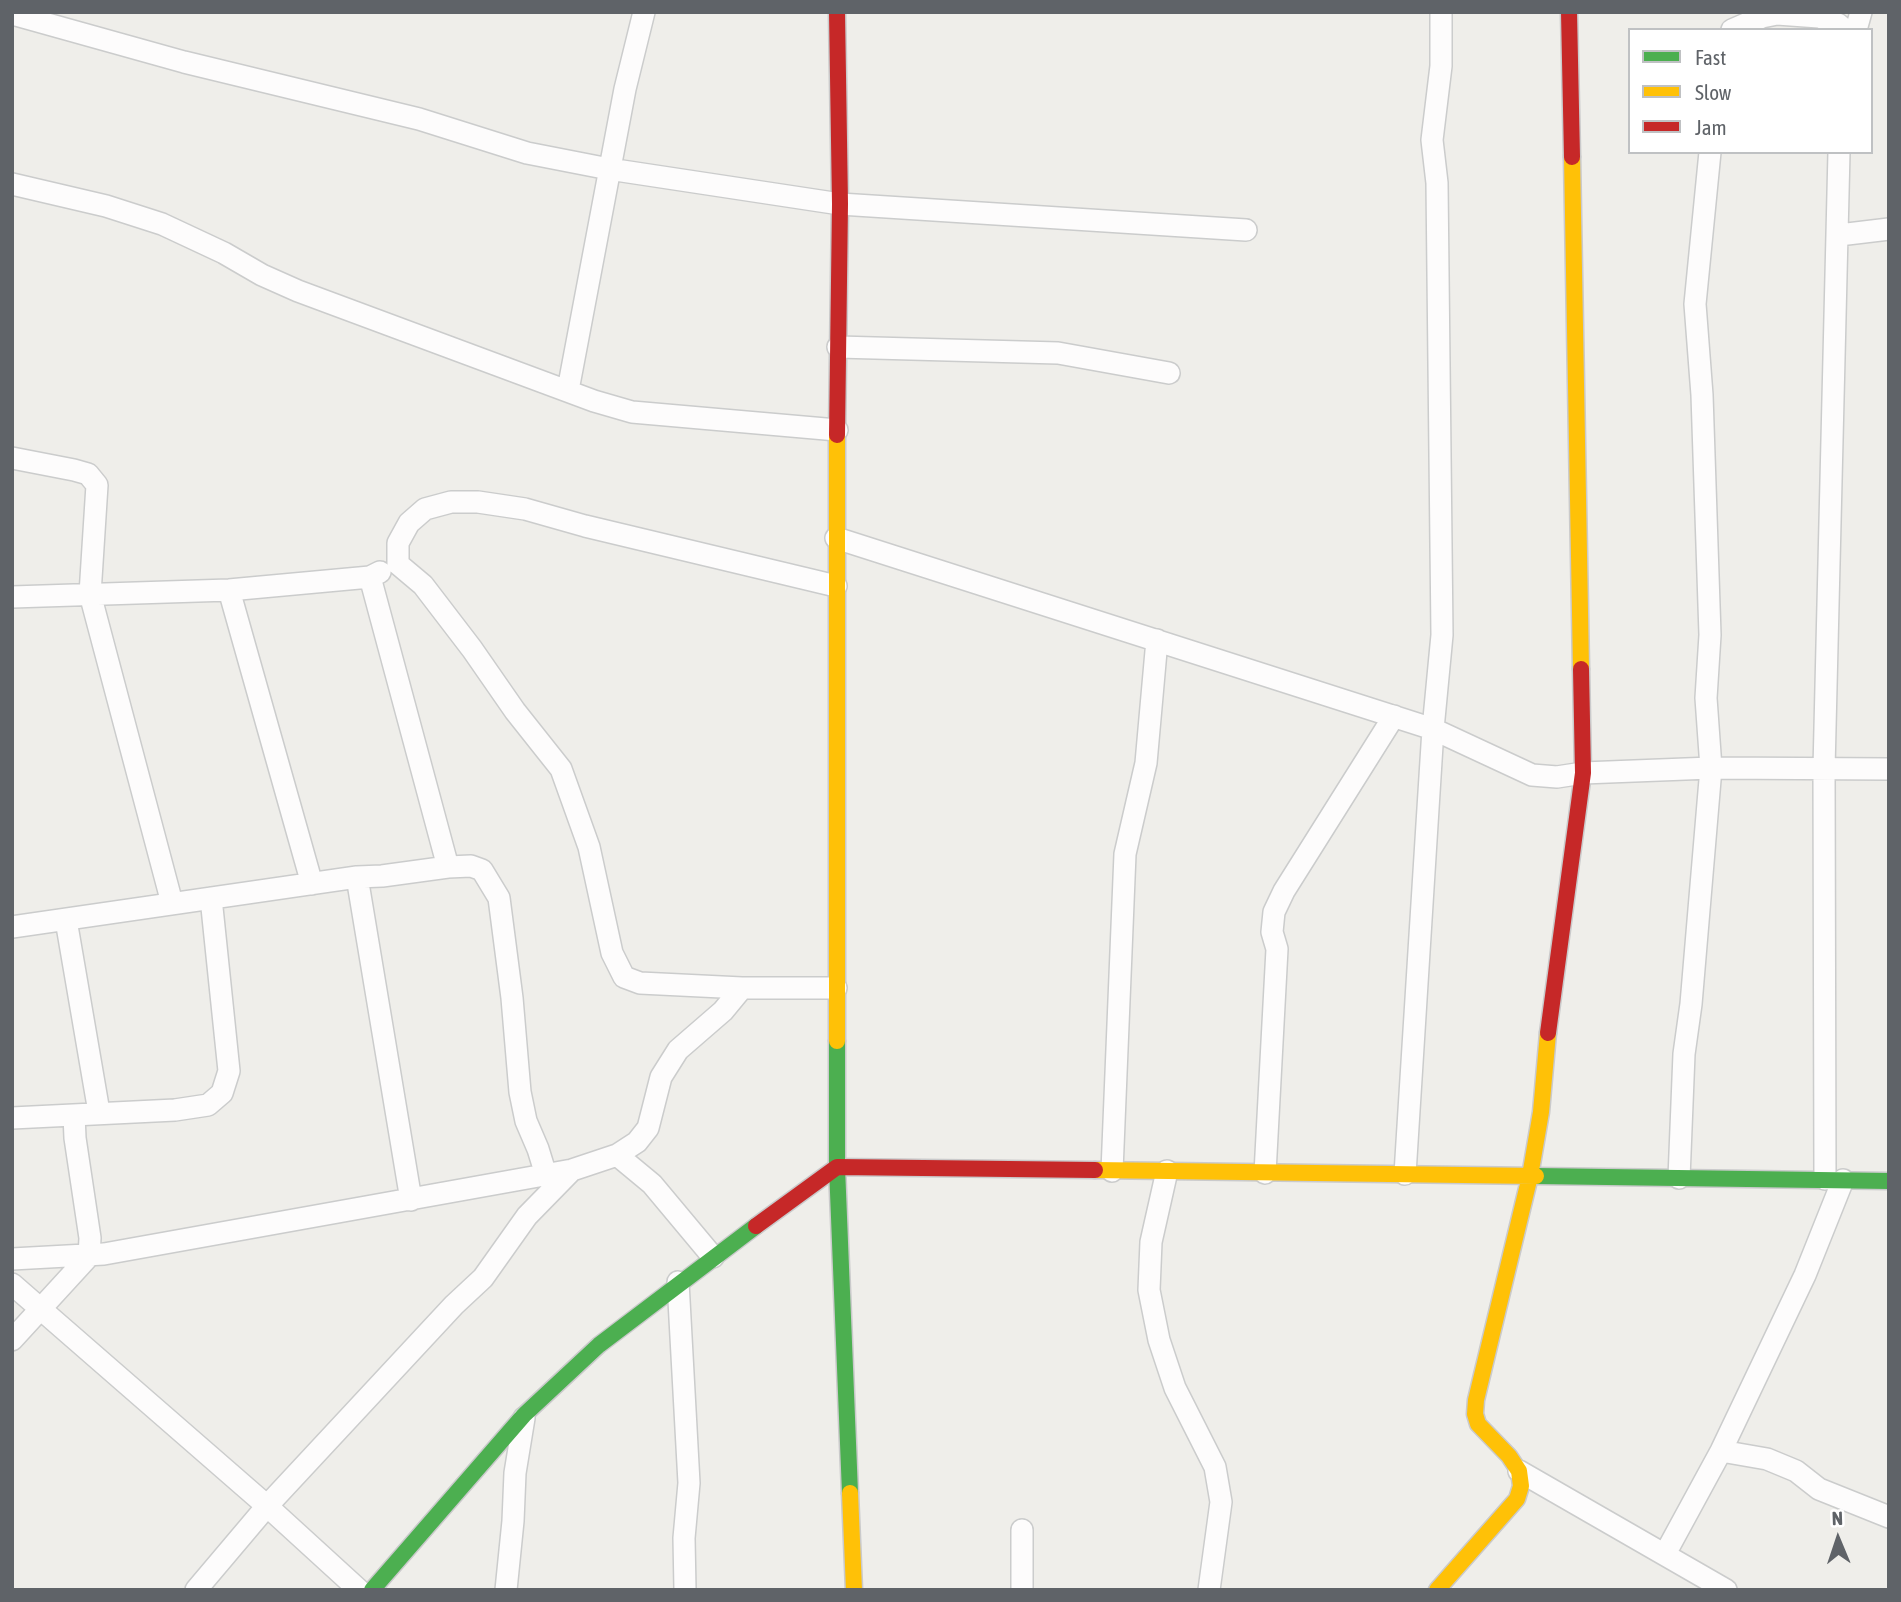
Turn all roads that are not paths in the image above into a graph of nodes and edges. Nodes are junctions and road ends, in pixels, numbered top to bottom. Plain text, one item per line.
1 (644, 12) edge
2 (837, 12) edge
3 (1441, 12) edge
4 (1569, 12) edge
5 (12, 15) edge
6 (1737, 28) edge
7 (1843, 28) edge
8 (1710, 154) edge
9 (1839, 154) edge
10 (609, 169) junction
11 (12, 184) edge
12 (840, 204) junction
13 (1889, 229) edge
14 (1246, 230) dead end
15 (1839, 235) junction
16 (838, 347) junction
17 (1169, 373) dead end
18 (568, 390) junction
19 (837, 430) junction
20 (12, 458) edge
21 (836, 538) junction
22 (398, 564) junction
23 (370, 577) junction
24 (836, 586) junction
25 (229, 590) junction
26 (90, 594) junction
27 (12, 597) edge
28 (1157, 639) junction
29 (1394, 716) junction
30 (1433, 729) junction
31 (1711, 768) junction
32 (1824, 769) junction
33 (1889, 769) edge
34 (1583, 773) junction
35 (448, 867) junction
36 (357, 877) junction
37 (312, 884) junction
38 (211, 898) junction
39 (172, 903) junction
40 (66, 920) junction
41 (12, 927) edge
42 (741, 988) junction
43 (836, 988) junction
44 (99, 1112) junction
45 (74, 1115) junction
46 (12, 1118) edge
47 (617, 1155) junction
48 (837, 1167) junction
49 (572, 1170) junction
50 (1112, 1171) junction
51 (1167, 1171) junction
52 (1265, 1173) junction
53 (545, 1174) junction
54 (1405, 1174) junction
55 (1530, 1176) junction
56 (1679, 1178) junction
57 (1834, 1180) junction
58 (1889, 1181) edge
59 (411, 1200) junction
60 (89, 1256) junction
61 (713, 1256) junction
62 (12, 1259) edge
63 (678, 1282) junction
64 (12, 1284) edge
65 (40, 1310) junction
66 (12, 1340) edge
67 (524, 1415) junction
68 (1721, 1451) junction
69 (1519, 1471) junction
70 (267, 1506) junction
71 (1889, 1517) edge
72 (1022, 1530) dead end
73 (1665, 1554) junction
74 (196, 1590) edge
75 (359, 1590) edge
76 (372, 1590) edge
77 (506, 1590) edge
78 (685, 1590) edge
79 (853, 1590) edge
80 (1022, 1590) edge
81 (1209, 1590) edge
82 (1437, 1590) edge
83 (1726, 1590) edge

1 - 10 street
2 - 12 street
3 - 30 street
4 - 34 street
5 - 10 street
6 - 7 street
8 - 31 street
9 - 15 street
10 - 12 street
10 - 18 street
11 - 18 street
12 - 14 street
12 - 16 street
13 - 15 street
15 - 32 street
16 - 17 street
16 - 19 street
18 - 19 street
19 - 21 street
20 - 26 street
21 - 24 street
21 - 28 street
22 - 23 street
22 - 24 street
22 - 42 street
23 - 25 street
23 - 35 street
24 - 43 street
25 - 26 street
25 - 37 street
26 - 27 street
26 - 39 street
28 - 29 street
28 - 50 street
29 - 30 street
29 - 52 street
30 - 34 street
30 - 54 street
31 - 32 street
31 - 34 street
31 - 56 street
32 - 33 street
32 - 57 street
34 - 55 street
35 - 36 street
35 - 53 street
36 - 37 street
36 - 59 street
37 - 38 street
38 - 39 street
38 - 44 street
39 - 40 street
40 - 41 street
40 - 44 street
42 - 43 street
42 - 47 street
43 - 48 street
44 - 45 street
45 - 46 street
45 - 60 street
47 - 49 street
47 - 61 street
48 - 50 street
48 - 61 street
48 - 79 street
49 - 53 street
49 - 70 street
50 - 51 street
51 - 52 street
51 - 81 street
52 - 54 street
53 - 59 street
54 - 55 street
55 - 56 street
55 - 69 street
56 - 57 street
57 - 58 street
57 - 68 street
59 - 60 street
60 - 62 street
60 - 65 street
61 - 63 street
63 - 67 street
63 - 78 street
64 - 65 street
65 - 66 street
65 - 70 street
67 - 76 street
67 - 77 street
68 - 71 street
68 - 73 street
69 - 73 street
69 - 82 street
70 - 74 street
70 - 75 street
72 - 80 street
73 - 83 street

